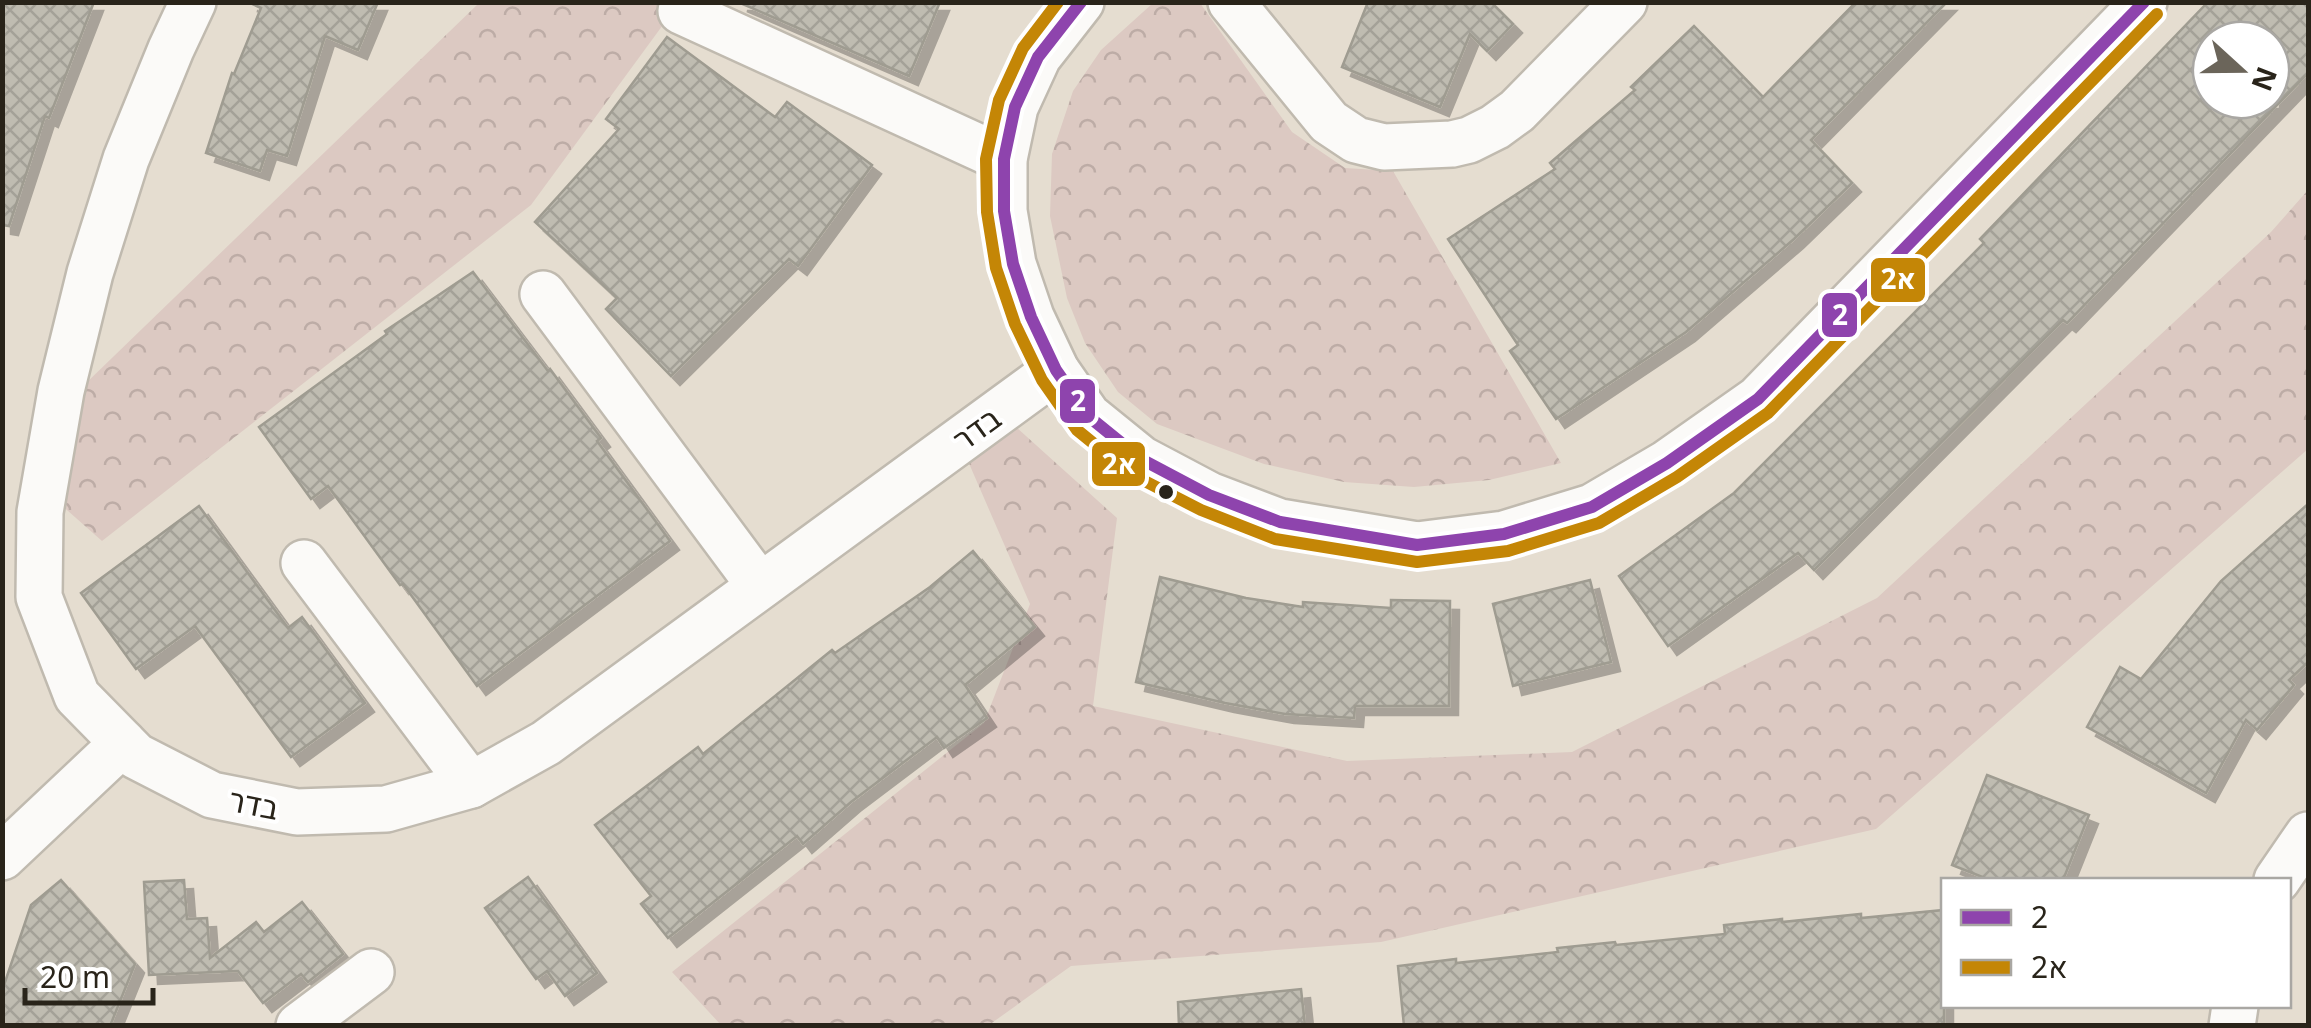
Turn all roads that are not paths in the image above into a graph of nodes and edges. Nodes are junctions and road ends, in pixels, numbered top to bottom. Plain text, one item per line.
1 (193, 2) edge
2 (1080, 2) edge
3 (1231, 2) edge
4 (1624, 2) edge
5 (2144, 2) edge
6 (681, 11) dead end
7 (1004, 159) junction
8 (543, 294) dead end
9 (1056, 370) junction
10 (304, 563) dead end
11 (760, 586) junction
12 (123, 743) junction
13 (471, 785) junction
14 (2308, 834) edge
15 (2, 858) edge
16 (2277, 878) edge
17 (372, 972) dead end
18 (299, 1026) edge

1 - 12 street, בדר
2 - 7 street
3 - 4 street
5 - 9 street
6 - 7 street
7 - 9 street
8 - 11 street
9 - 11 street, בדר
10 - 13 street
11 - 13 street, בדר
12 - 13 street, בדר
12 - 15 street
14 - 16 street
17 - 18 street

